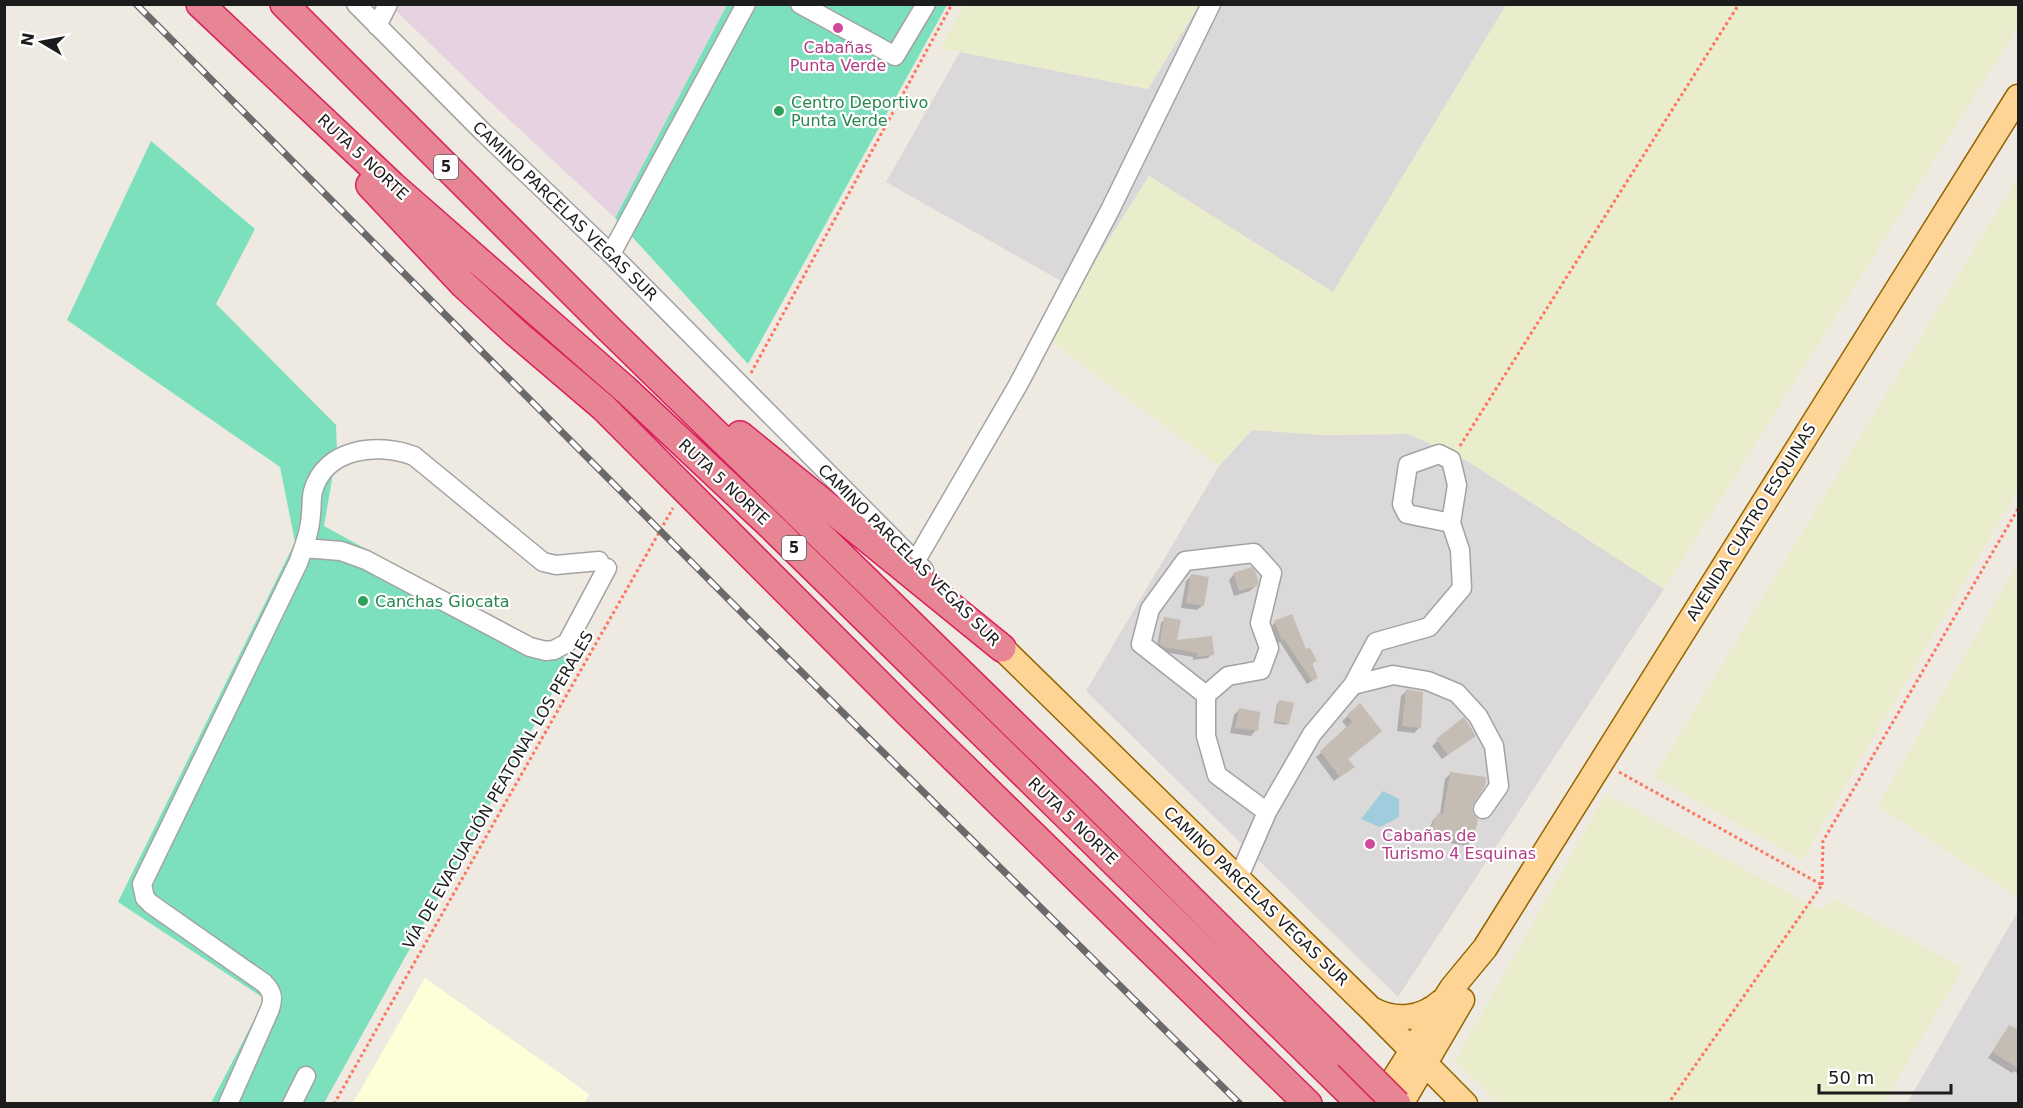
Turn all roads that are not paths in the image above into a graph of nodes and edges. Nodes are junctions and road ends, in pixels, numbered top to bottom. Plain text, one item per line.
1 (200, 4) edge
2 (284, 4) edge
3 (356, 4) edge
4 (388, 4) edge
5 (746, 4) edge
6 (800, 4) edge
7 (926, 4) edge
8 (1211, 4) edge
9 (377, 26) junction
10 (234, 38) junction
11 (2019, 97) edge
12 (611, 254) junction
13 (609, 329) junction
14 (1451, 523) junction
15 (304, 548) junction
16 (915, 562) junction
17 (1002, 648) junction
18 (1353, 685) junction
19 (1206, 696) junction
20 (1483, 809) dead end
21 (1267, 812) junction
22 (1238, 879) junction
23 (1485, 948) junction
24 (1443, 1001) junction
25 (1372, 1010) junction
26 (1443, 1033) junction
27 (1419, 1056) junction
28 (1342, 1066) junction
29 (306, 1076) dead end
30 (1458, 1097) edge
31 (228, 1104) edge
32 (292, 1104) edge
33 (1308, 1104) edge
34 (1360, 1104) edge
35 (1378, 1104) edge
36 (1399, 1104) edge

1 - 10 highway, RUTA 5 NORTE / 5
2 - 13 highway, RUTA 5 NORTE / 5
3 - 9 street, CAMINO PARCELAS VEGAS SUR
4 - 9 street
5 - 12 street
6 - 7 street
8 - 16 street
9 - 12 street, CAMINO PARCELAS VEGAS SUR
10 - 28 highway, RUTA 5 NORTE / 5
10 - 33 highway
11 - 23 main road, AVENIDA CUATRO ESQUINAS
12 - 16 street, CAMINO PARCELAS VEGAS SUR
13 - 17 highway
13 - 28 highway, RUTA 5 NORTE / 5
14 - 14 street
14 - 18 street
15 - 15 street
15 - 31 street
16 - 17 street, CAMINO PARCELAS VEGAS SUR
17 - 22 main road, CAMINO PARCELAS VEGAS SUR
18 - 20 street
18 - 21 street
19 - 19 street
19 - 21 street
21 - 22 street
22 - 25 main road, CAMINO PARCELAS VEGAS SUR
23 - 24 main road, AVENIDA CUATRO ESQUINAS
23 - 26 main road, AVENIDA CUATRO ESQUINAS
24 - 25 main road
24 - 27 main road, AVENIDA CUATRO ESQUINAS
25 - 27 main road, CAMINO PARCELAS VEGAS SUR
26 - 27 main road, AVENIDA CUATRO ESQUINAS
26 - 30 main road
27 - 30 main road, CAMINO PARCELAS VEGAS SUR
27 - 35 main road, AVENIDA CUATRO ESQUINAS
27 - 36 main road, AVENIDA CUATRO ESQUINAS
28 - 34 highway, RUTA 5 NORTE / 5
28 - 36 highway, RUTA 5 NORTE / 5, bridge
29 - 32 street

